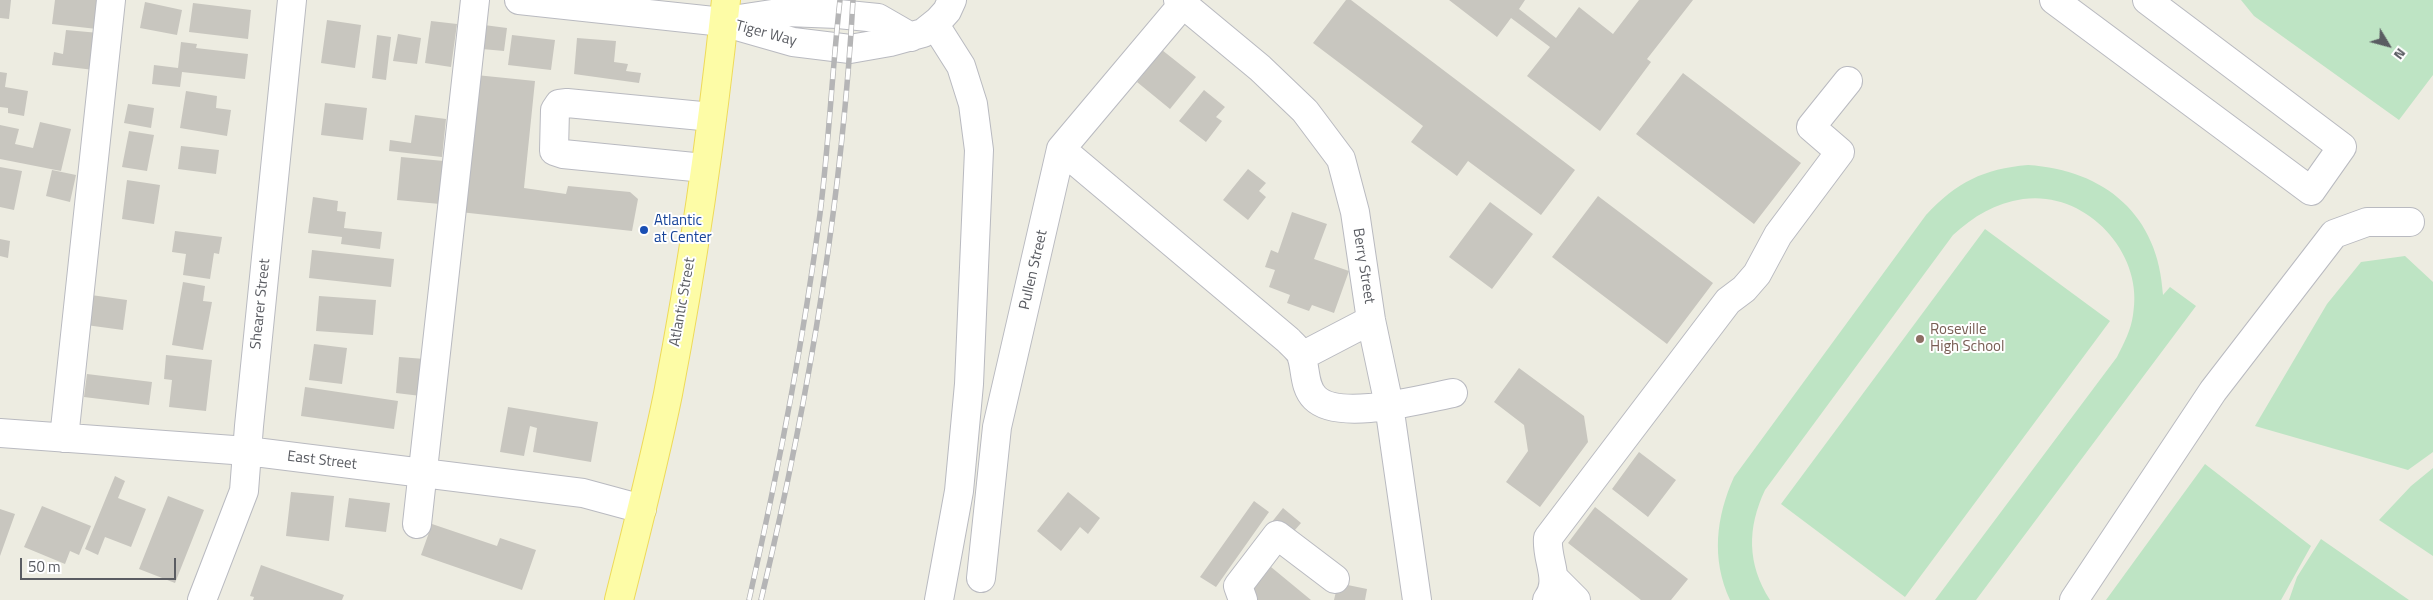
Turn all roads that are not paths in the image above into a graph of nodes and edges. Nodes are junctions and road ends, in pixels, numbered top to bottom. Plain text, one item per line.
1 (111, 0) edge
2 (292, 0) edge
3 (475, 0) edge
4 (519, 0) edge
5 (952, 0) edge
6 (2147, 0) edge
7 (1181, 2) edge
8 (2066, 3) edge
9 (724, 11) edge
10 (935, 24) junction
11 (1848, 81) dead end
12 (712, 117) junction
13 (1061, 149) junction
14 (704, 168) junction
15 (2410, 222) dead end
16 (1372, 320) junction
17 (1302, 356) junction
18 (1453, 393) dead end
19 (1389, 405) junction
20 (0, 434) edge
21 (64, 438) junction
22 (247, 451) junction
23 (422, 473) junction
24 (642, 509) junction
25 (417, 524) dead end
26 (981, 578) dead end
27 (1335, 579) dead end
28 (1551, 590) edge
29 (202, 600) edge
30 (618, 600) edge
31 (938, 600) edge
32 (1242, 600) edge
33 (1417, 600) edge
34 (1576, 600) edge
35 (2074, 600) edge

1 - 21 street
2 - 22 street, Shearer Street
3 - 23 street
4 - 9 street, Tiger Way
5 - 10 street, Tiger Way
6 - 8 street
7 - 13 street, Pullen Street
7 - 16 street, Berry Street
9 - 10 street, Tiger Way
9 - 12 main road, Atlantic Street
10 - 31 street
11 - 28 street
12 - 14 main road, Atlantic Street
12 - 14 street
13 - 17 street
13 - 26 street, Pullen Street
14 - 24 main road, Atlantic Street
15 - 35 street
16 - 17 street
16 - 19 street, Berry Street
17 - 19 street
18 - 19 street
19 - 33 street, Berry Street
20 - 21 street, East Street
21 - 22 street, East Street
22 - 23 street, East Street
22 - 29 street, Shearer Street
23 - 24 street, East Street
23 - 25 street
24 - 30 main road, Atlantic Street
27 - 32 street
28 - 34 street

